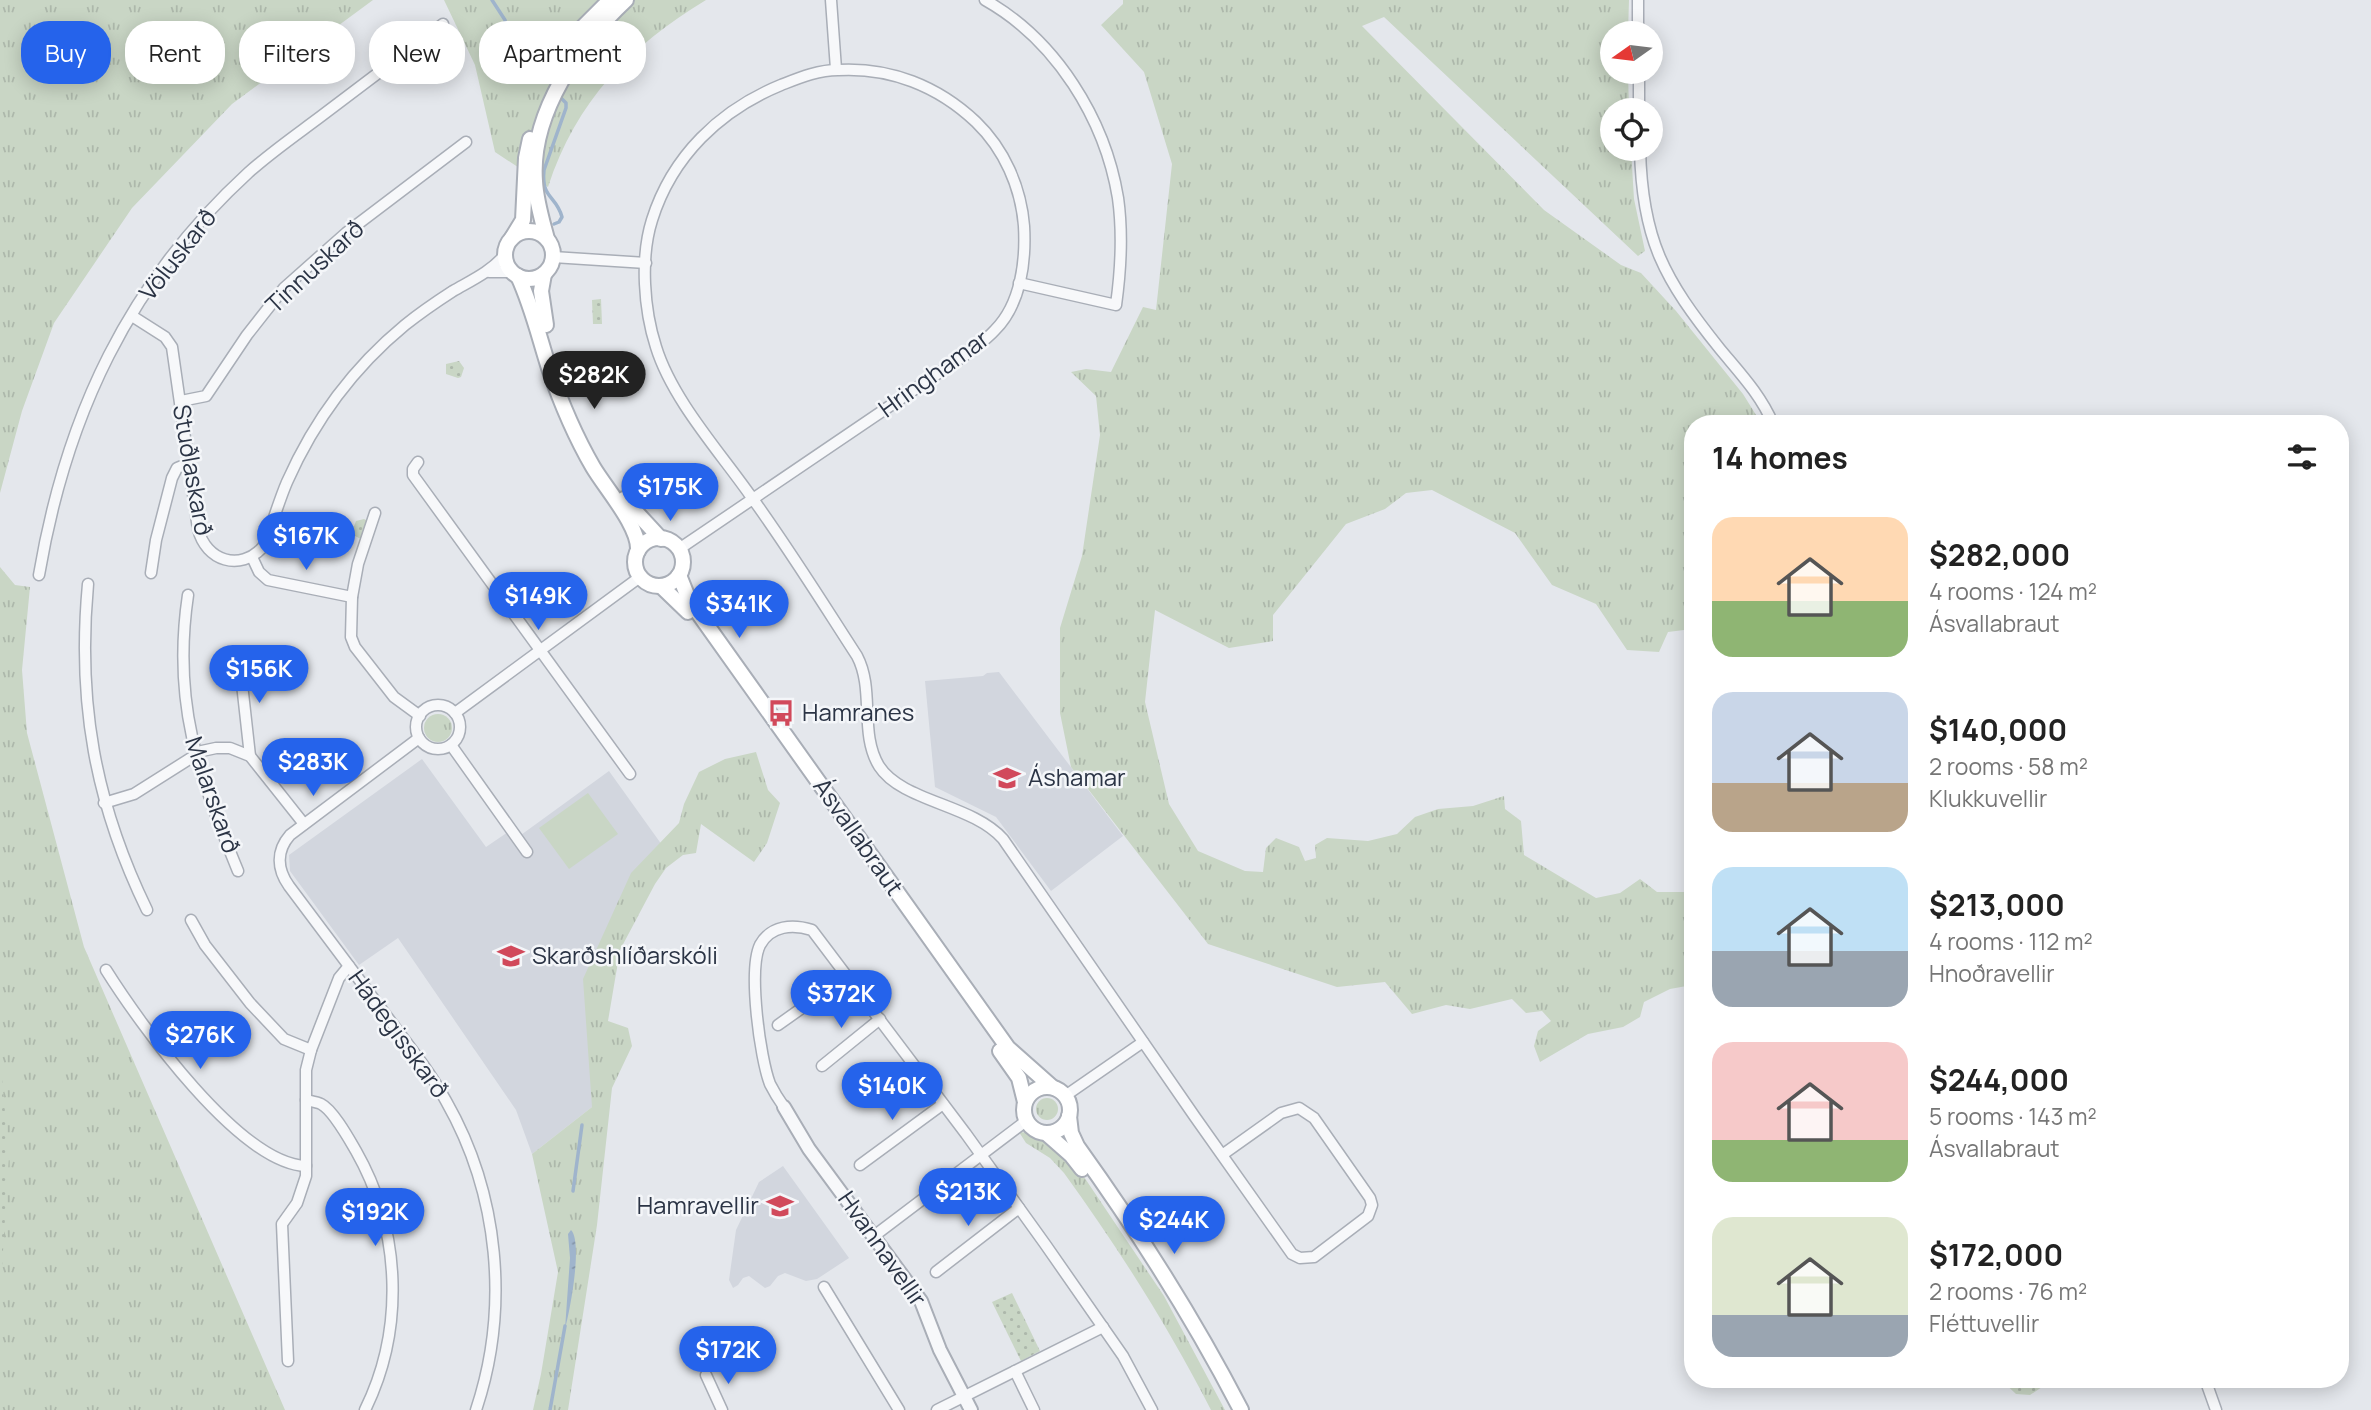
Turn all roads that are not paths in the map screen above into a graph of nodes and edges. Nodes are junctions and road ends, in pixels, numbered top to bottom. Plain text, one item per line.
1 (610, 0) edge
2 (626, 0) edge
3 (831, 0) edge
4 (985, 0) edge
5 (1637, 0) edge
6 (1638, 21) edge
7 (836, 69) junction
8 (369, 80) edge
9 (466, 142) dead end
10 (1641, 161) edge
11 (512, 238) junction
12 (547, 239) junction
13 (505, 256) junction
14 (553, 257) junction
15 (646, 263) junction
16 (489, 272) junction
17 (516, 274) junction
18 (544, 274) junction
19 (1019, 284) junction
20 (132, 316) junction
21 (181, 401) junction
22 (1768, 415) edge
23 (418, 462) dead end
24 (189, 463) junction
25 (754, 499) junction
26 (375, 513) dead end
27 (661, 539) junction
28 (679, 549) junction
29 (638, 551) junction
30 (252, 557) junction
31 (151, 573) dead end
32 (39, 575) dead end
33 (679, 575) junction
34 (640, 577) junction
35 (88, 584) dead end
36 (661, 586) junction
37 (188, 594) dead end
38 (352, 597) junction
39 (540, 649) junction
40 (239, 657) dead end
41 (455, 713) junction
42 (420, 716) junction
43 (419, 738) junction
44 (451, 745) junction
45 (195, 755) junction
46 (250, 756) junction
47 (630, 774) dead end
48 (104, 803) junction
49 (304, 824) junction
50 (527, 852) dead end
51 (238, 871) dead end
52 (147, 910) dead end
53 (191, 920) dead end
54 (349, 966) junction
55 (106, 971) dead end
56 (847, 976) junction
57 (880, 1019) junction
58 (778, 1025) dead end
59 (1143, 1042) junction
60 (311, 1050) junction
61 (822, 1066) dead end
62 (1052, 1087) junction
63 (1065, 1096) junction
64 (306, 1100) junction
65 (781, 1102) joint
66 (1025, 1102) junction
67 (943, 1104) junction
68 (1069, 1116) junction
69 (1026, 1121) junction
70 (1046, 1133) junction
71 (981, 1155) junction
72 (1222, 1155) junction
73 (860, 1165) dead end
74 (306, 1167) junction
75 (1019, 1208) junction
76 (874, 1236) junction
77 (936, 1272) dead end
78 (824, 1287) dead end
79 (1103, 1327) junction
80 (288, 1361) dead end
81 (1014, 1371) junction
82 (706, 1375) dead end
83 (2208, 1388) edge
84 (964, 1397) junction
85 (365, 1410) edge
86 (476, 1410) edge
87 (722, 1410) edge
88 (899, 1410) edge
89 (937, 1410) edge
90 (971, 1410) edge
91 (1034, 1410) edge
92 (1152, 1410) edge
93 (1230, 1410) edge
94 (1241, 1410) edge
95 (2216, 1410) edge

1 - 11 main road
2 - 12 main road
3 - 7 street
4 - 19 street
5 - 6 street
7 - 15 street, Hringhamar
7 - 19 street, Hringhamar
8 - 20 street, Völuskarð
9 - 21 street, Tinnuskarð
10 - 22 street
11 - 12 main road
11 - 13 main road
12 - 14 main road
13 - 16 street
13 - 17 main road
14 - 15 street
14 - 18 main road
15 - 25 street, Hringhamar
16 - 17 street
16 - 30 street
17 - 18 main road
17 - 29 main road
18 - 27 main road
19 - 25 street, Hringhamar
20 - 21 street, Stuðlaskarð
20 - 32 street, Völuskarð
21 - 24 street, Stuðlaskarð
23 - 39 street
24 - 30 street, Stuðlaskarð
24 - 31 street
25 - 28 street, Hringhamar
25 - 59 street
26 - 38 street
27 - 28 main road
27 - 29 main road
28 - 33 main road
29 - 34 main road
30 - 38 street
33 - 36 main road
33 - 62 main road, Ásvallabraut
34 - 36 main road
34 - 39 street
35 - 48 street
36 - 66 main road, Ásvallabraut
37 - 45 street, Malarskarð
38 - 42 street
39 - 41 street
39 - 47 street
40 - 46 street
41 - 42 street
41 - 44 street
42 - 43 street
43 - 44 street
43 - 49 street, Hádegisskarð
44 - 50 street
45 - 46 street
45 - 48 street
45 - 51 street, Malarskarð
46 - 49 street
48 - 52 street
49 - 54 street, Hádegisskarð
53 - 60 street
54 - 60 street
54 - 86 street, Hádegisskarð
55 - 74 street
56 - 57 street
56 - 58 street
56 - 65 street
57 - 61 street
57 - 67 street
59 - 63 street
59 - 72 street
60 - 64 street
62 - 63 main road
62 - 66 main road
63 - 68 main road
64 - 74 street
64 - 85 street
65 - 76 street, Hvannavellir
66 - 69 main road
67 - 71 street
67 - 73 street
68 - 70 main road
68 - 94 main road
69 - 70 main road
69 - 71 street
70 - 93 main road
71 - 75 street
71 - 76 street
72 - 72 street
74 - 80 street
75 - 77 street
75 - 79 street
76 - 84 street, Hvannavellir
78 - 88 street
79 - 81 street
79 - 92 street
81 - 84 street
81 - 91 street
82 - 87 street
83 - 95 street
84 - 89 street
84 - 90 street, Hvannavellir

